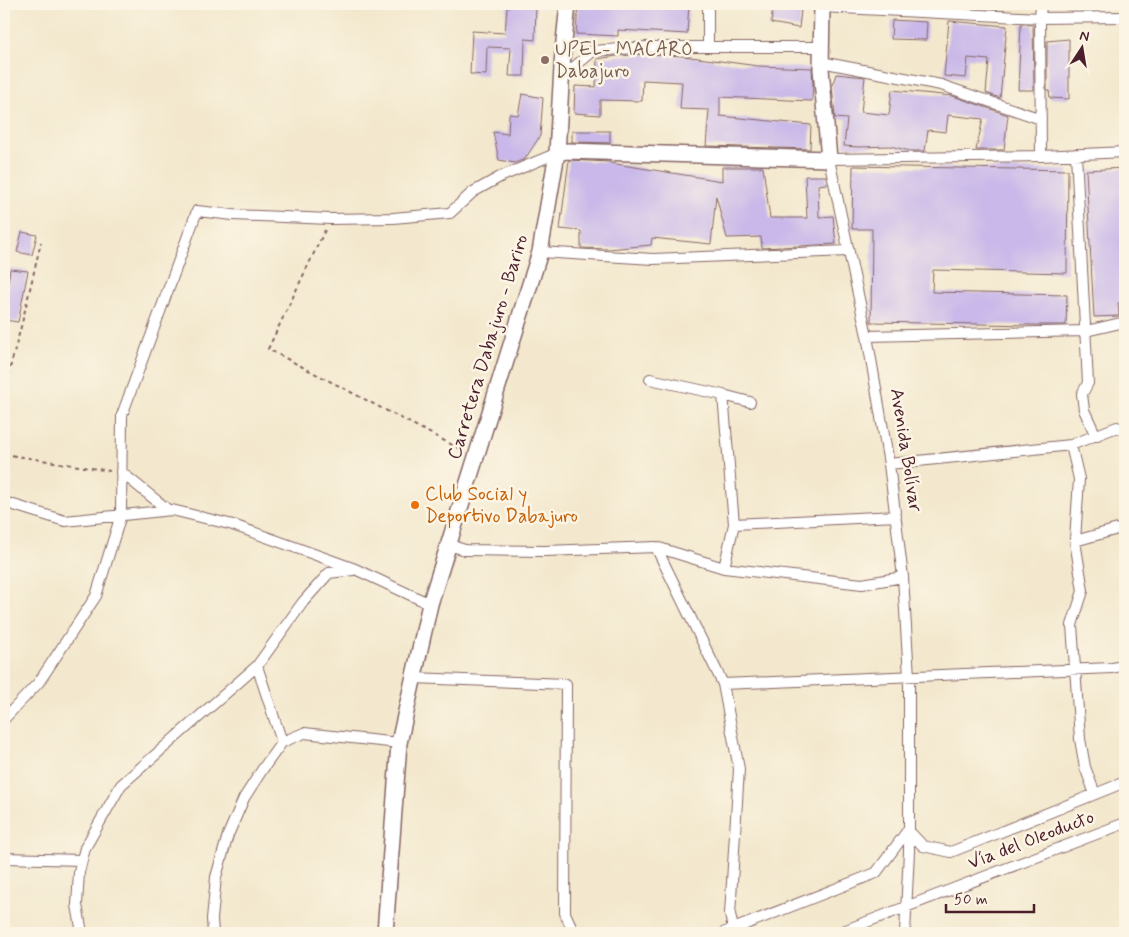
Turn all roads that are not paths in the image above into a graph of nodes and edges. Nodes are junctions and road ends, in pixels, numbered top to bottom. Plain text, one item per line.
1 (568, 4) edge
2 (708, 4) edge
3 (1041, 4) edge
4 (822, 6) edge
5 (1125, 17) edge
6 (1040, 18) junction
7 (708, 47) junction
8 (821, 55) junction
9 (561, 78) junction
10 (1041, 119) junction
11 (557, 152) junction
12 (1125, 152) edge
13 (1076, 154) junction
14 (1042, 156) junction
15 (828, 159) junction
16 (848, 251) junction
17 (540, 252) junction
18 (1125, 322) edge
19 (1086, 331) junction
20 (866, 336) junction
21 (650, 379) dead end
22 (723, 395) junction
23 (750, 402) dead end
24 (1125, 430) edge
25 (1096, 436) junction
26 (1071, 445) junction
27 (889, 464) junction
28 (121, 472) junction
29 (4, 502) edge
30 (168, 510) junction
31 (121, 515) junction
32 (896, 516) junction
33 (734, 524) junction
34 (1125, 527) edge
35 (1075, 541) junction
36 (449, 545) junction
37 (656, 547) junction
38 (724, 568) junction
39 (355, 569) junction
40 (903, 577) junction
41 (430, 604) junction
42 (1125, 665) edge
43 (257, 666) junction
44 (1075, 670) junction
45 (909, 677) junction
46 (413, 678) junction
47 (723, 684) junction
48 (4, 719) edge
49 (282, 742) junction
50 (399, 743) junction
51 (1125, 782) edge
52 (1095, 794) junction
53 (1125, 823) edge
54 (908, 830) junction
55 (4, 858) edge
56 (82, 860) junction
57 (906, 907) junction
58 (734, 929) junction
59 (82, 933) edge
60 (212, 933) edge
61 (384, 933) edge
62 (574, 933) edge
63 (723, 933) edge
64 (838, 933) edge
65 (905, 933) edge

1 - 9 street, Carretera Dabajuro - Bariro
2 - 7 street
3 - 6 street
4 - 6 street
4 - 8 street, Avenida Bolívar
5 - 6 street
6 - 10 street
7 - 8 street
7 - 9 street
8 - 10 street
8 - 15 street, Avenida Bolívar
9 - 11 street, Carretera Dabajuro - Bariro
10 - 14 street
11 - 15 street
11 - 17 street, Carretera Dabajuro - Bariro
11 - 28 street
12 - 13 street
13 - 14 street
13 - 19 street
14 - 15 street
15 - 16 street, Avenida Bolívar
16 - 17 street
16 - 20 street, Avenida Bolívar
17 - 36 street, Carretera Dabajuro - Bariro
18 - 19 street
19 - 20 street
19 - 25 street
20 - 27 street, Avenida Bolívar
21 - 22 street
22 - 23 street
22 - 33 street
24 - 25 street
25 - 26 street
26 - 27 street
26 - 35 street
27 - 32 street, Avenida Bolívar
28 - 30 street
28 - 31 street
29 - 31 street
30 - 31 street
30 - 39 street
31 - 48 street
32 - 33 street
32 - 40 street, Avenida Bolívar
33 - 38 street
34 - 35 street
35 - 44 street
36 - 37 street
36 - 41 street, Carretera Dabajuro - Bariro
37 - 38 street
37 - 47 street
38 - 40 street
39 - 41 street
39 - 43 street
40 - 45 street, Avenida Bolívar
41 - 46 street, Carretera Dabajuro - Bariro
42 - 44 street
43 - 49 street
43 - 56 street
44 - 45 street
44 - 52 street
45 - 47 street
45 - 54 street, Avenida Bolívar
46 - 50 street, Carretera Dabajuro - Bariro
46 - 62 street
47 - 58 street
49 - 50 street
49 - 60 street
50 - 61 street, Carretera Dabajuro - Bariro
51 - 52 street
52 - 54 street
53 - 57 street, Vía del Oleoducto
54 - 57 street, Avenida Bolívar
54 - 58 street
55 - 56 street
56 - 59 street
57 - 64 street, Vía del Oleoducto
57 - 65 street, Avenida Bolívar
58 - 63 street

